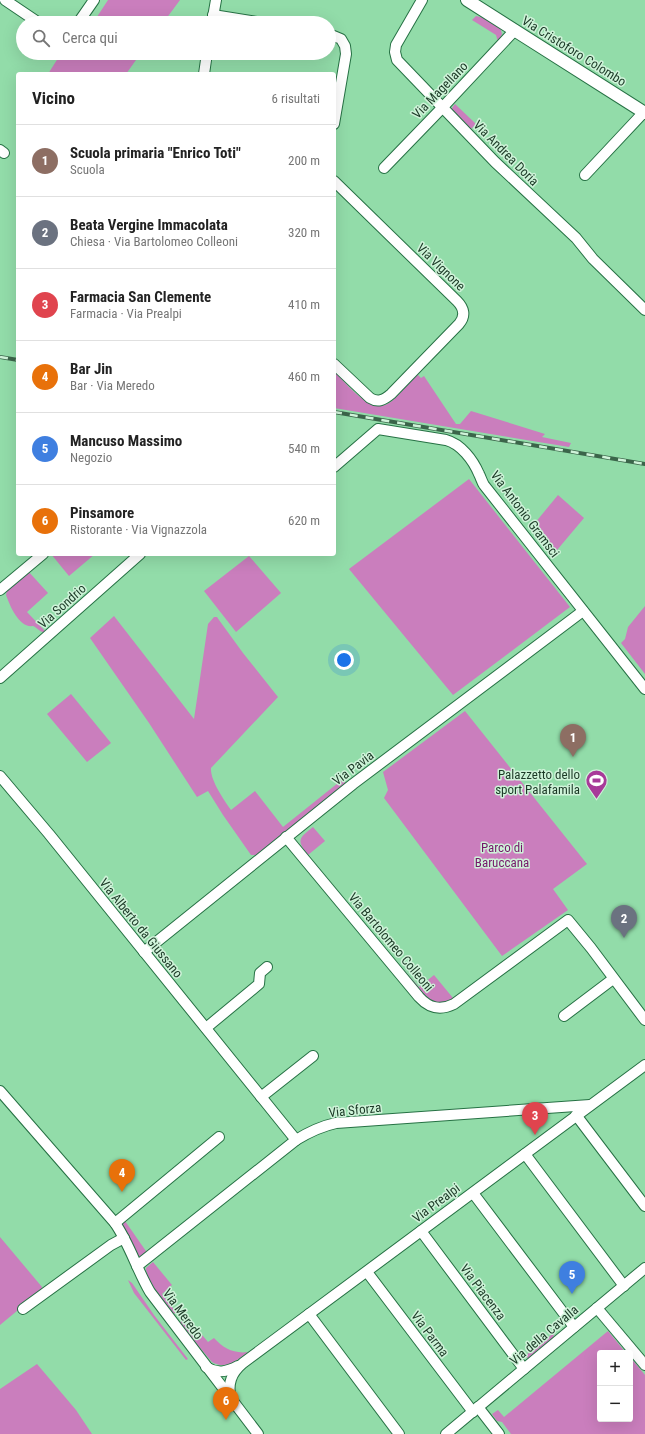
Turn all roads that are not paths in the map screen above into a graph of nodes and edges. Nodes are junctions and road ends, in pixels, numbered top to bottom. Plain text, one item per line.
1 (5, 0) edge
2 (94, 0) edge
3 (422, 0) edge
4 (467, 0) edge
5 (216, 1) edge
6 (29, 16) edge
7 (83, 16) edge
8 (214, 16) edge
9 (515, 30) junction
10 (336, 37) edge
11 (206, 60) edge
12 (204, 72) edge
13 (442, 108) junction
14 (336, 112) edge
15 (645, 112) edge
16 (384, 168) dead end
17 (585, 175) dead end
18 (336, 183) edge
19 (645, 310) edge
20 (336, 366) edge
21 (336, 465) edge
22 (41, 556) edge
23 (138, 556) edge
24 (0, 590) edge
25 (583, 611) junction
26 (0, 678) edge
27 (645, 689) edge
28 (0, 776) edge
29 (286, 837) junction
30 (144, 952) junction
31 (267, 967) dead end
32 (613, 979) junction
33 (564, 1016) dead end
34 (645, 1020) edge
35 (206, 1028) junction
36 (313, 1056) dead end
37 (645, 1065) edge
38 (0, 1091) edge
39 (261, 1097) junction
40 (590, 1105) junction
41 (550, 1108) junction
42 (573, 1118) junction
43 (219, 1137) dead end
44 (296, 1140) junction
45 (525, 1154) junction
46 (473, 1193) junction
47 (645, 1206) edge
48 (115, 1223) junction
49 (420, 1231) junction
50 (124, 1238) junction
51 (137, 1266) junction
52 (645, 1268) edge
53 (367, 1272) junction
54 (624, 1286) junction
55 (598, 1308) junction
56 (23, 1309) dead end
57 (309, 1314) junction
58 (574, 1327) junction
59 (243, 1363) junction
60 (645, 1365) edge
61 (206, 1367) junction
62 (524, 1369) junction
63 (231, 1400) junction
64 (475, 1409) junction
65 (258, 1434) edge
66 (399, 1434) edge
67 (446, 1434) edge
68 (498, 1434) edge

1 - 6 street
2 - 7 street
3 - 13 street, Via Andrea Doria
4 - 9 street, Via Cristoforo Colombo
5 - 8 street
9 - 13 street, Via Magellano
9 - 15 street, Via Cristoforo Colombo
10 - 14 street
11 - 12 street
13 - 16 street, Via Magellano
13 - 19 street, Via Andrea Doria
15 - 17 street
18 - 20 street, Via Vignone
21 - 25 street, Via Antonio Gramsci
22 - 24 street
23 - 26 street, Via Sondrio
25 - 27 street, Via Antonio Gramsci
25 - 29 street, Via Pavia
28 - 30 street, Via Alberto da Giussano
29 - 30 street, Via Pavia
29 - 32 street, Via Bartolomeo Colleoni
30 - 35 street, Via Alberto da Giussano
31 - 35 street
32 - 33 street
32 - 34 street, Via Bartolomeo Colleoni
35 - 39 street, Via Alberto da Giussano
36 - 39 street
37 - 40 street, Via Prealpi
38 - 48 street, Via Meredo
39 - 44 street, Via Alberto da Giussano
40 - 41 street, Via Sforza
40 - 42 street, Via Prealpi
41 - 42 street
41 - 44 street, Via Sforza
42 - 45 street, Via Prealpi
42 - 47 street
43 - 48 street
44 - 51 street, Via Sforza
45 - 46 street, Via Prealpi
45 - 54 street
46 - 49 street, Via Prealpi
46 - 58 street
48 - 50 street, Via Meredo
49 - 53 street, Via Prealpi
49 - 62 street, Via Piacenza
50 - 51 street, Via Meredo
50 - 56 street
51 - 61 street, Via Meredo
52 - 54 street, Via della Cavalla
53 - 57 street, Via Prealpi
53 - 64 street, Via Parma
54 - 55 street, Via della Cavalla
55 - 58 street, Via della Cavalla
55 - 60 street
57 - 59 street, Via Prealpi
57 - 66 street
58 - 62 street, Via della Cavalla
59 - 61 street, Via Prealpi
59 - 63 street, Via Prealpi
61 - 63 street, Via Meredo
62 - 64 street, Via della Cavalla
63 - 65 street, Via Meredo
64 - 67 street, Via della Cavalla
64 - 68 street

